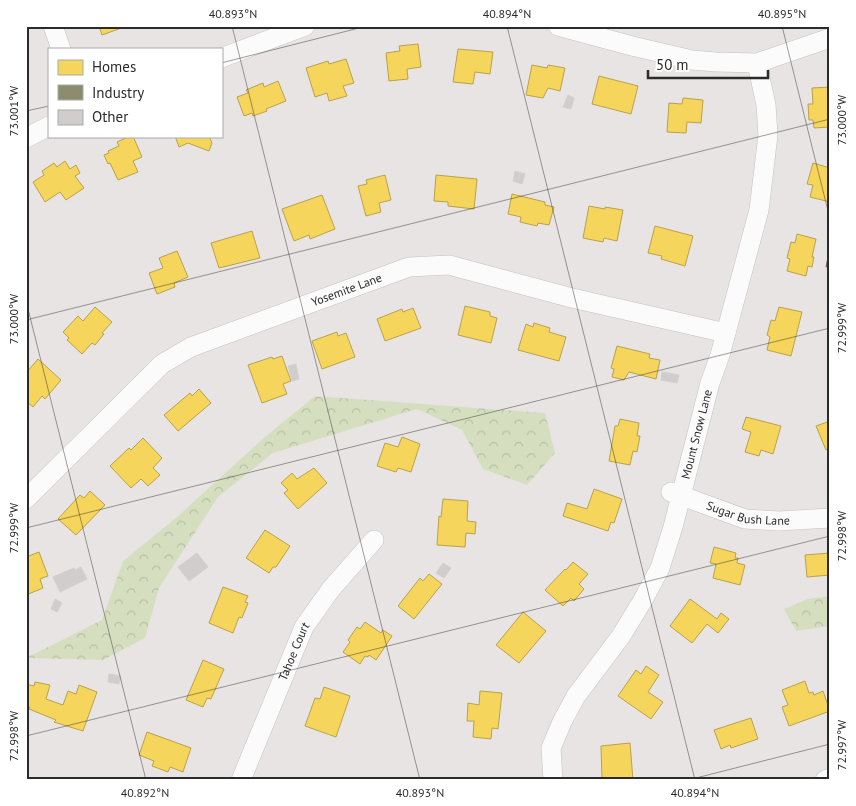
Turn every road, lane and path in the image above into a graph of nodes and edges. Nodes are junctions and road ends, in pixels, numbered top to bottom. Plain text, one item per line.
1 (53, 26) edge
2 (305, 26) edge
3 (558, 26) edge
4 (830, 38) edge
5 (61, 48) edge
6 (222, 58) edge
7 (757, 63) junction
8 (48, 127) edge
9 (26, 138) edge
10 (726, 333) junction
11 (675, 494) junction
12 (26, 499) edge
13 (830, 518) edge
14 (374, 540) dead end
15 (830, 778) edge
16 (241, 780) edge
17 (553, 780) edge
18 (826, 780) edge

1 - 5 street
2 - 6 street
3 - 7 street
4 - 7 street
7 - 10 street, Mount Snow Lane
8 - 9 street
10 - 11 street, Mount Snow Lane
10 - 12 street, Yosemite Lane
11 - 13 street, Sugar Bush Lane
11 - 17 street, Mount Snow Lane
14 - 16 street, Tahoe Court
15 - 18 street

